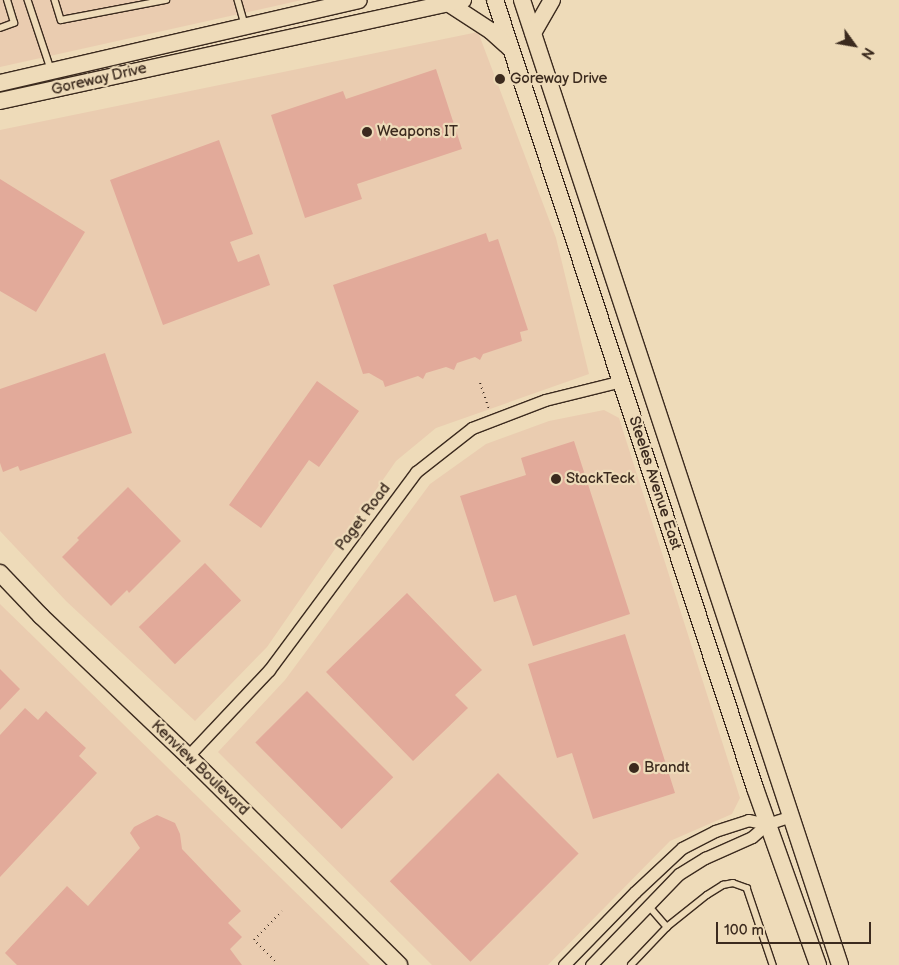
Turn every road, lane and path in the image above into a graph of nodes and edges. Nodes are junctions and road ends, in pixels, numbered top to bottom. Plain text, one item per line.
1 (7, 0) edge
2 (28, 0) edge
3 (55, 0) edge
4 (166, 0) edge
5 (238, 0) edge
6 (359, 0) edge
7 (496, 0) edge
8 (522, 0) edge
9 (552, 0) edge
10 (455, 2) edge
11 (245, 26) junction
12 (0, 28) edge
13 (533, 33) junction
14 (512, 50) junction
15 (52, 73) junction
16 (0, 84) edge
17 (0, 101) edge
18 (622, 381) junction
19 (480, 383) dead end
20 (493, 420) junction
21 (0, 573) edge
22 (188, 756) junction
23 (790, 817) junction
24 (767, 824) junction
25 (635, 892) junction
26 (649, 906) junction
27 (282, 910) dead end
28 (668, 927) junction
29 (275, 961) dead end
30 (398, 965) edge
31 (564, 965) edge
32 (591, 965) edge
33 (630, 965) edge
34 (773, 965) edge
35 (818, 965) edge
36 (840, 965) edge

1 - 12 lane
2 - 15 lane
3 - 4 lane
5 - 11 lane
6 - 11 main road, Goreway Drive
7 - 14 main road, Steeles Avenue East
8 - 13 main road, Steeles Avenue East
9 - 13 main road
10 - 14 main road
10 - 17 main road, Goreway Drive
11 - 15 main road, Goreway Drive
13 - 23 main road, Steeles Avenue East
14 - 18 main road, Steeles Avenue East
15 - 16 main road, Goreway Drive
18 - 20 street, Paget Road
18 - 24 main road, Steeles Avenue East
19 - 20 path
20 - 22 street, Paget Road
21 - 22 main road, Kenview Boulevard
22 - 30 main road, Kenview Boulevard
23 - 24 street
23 - 36 main road, Steeles Avenue East
24 - 25 street
24 - 26 street
24 - 35 main road, Steeles Avenue East
25 - 26 street
25 - 31 street
26 - 28 lane
26 - 32 street
27 - 29 path
28 - 33 lane
28 - 34 lane

